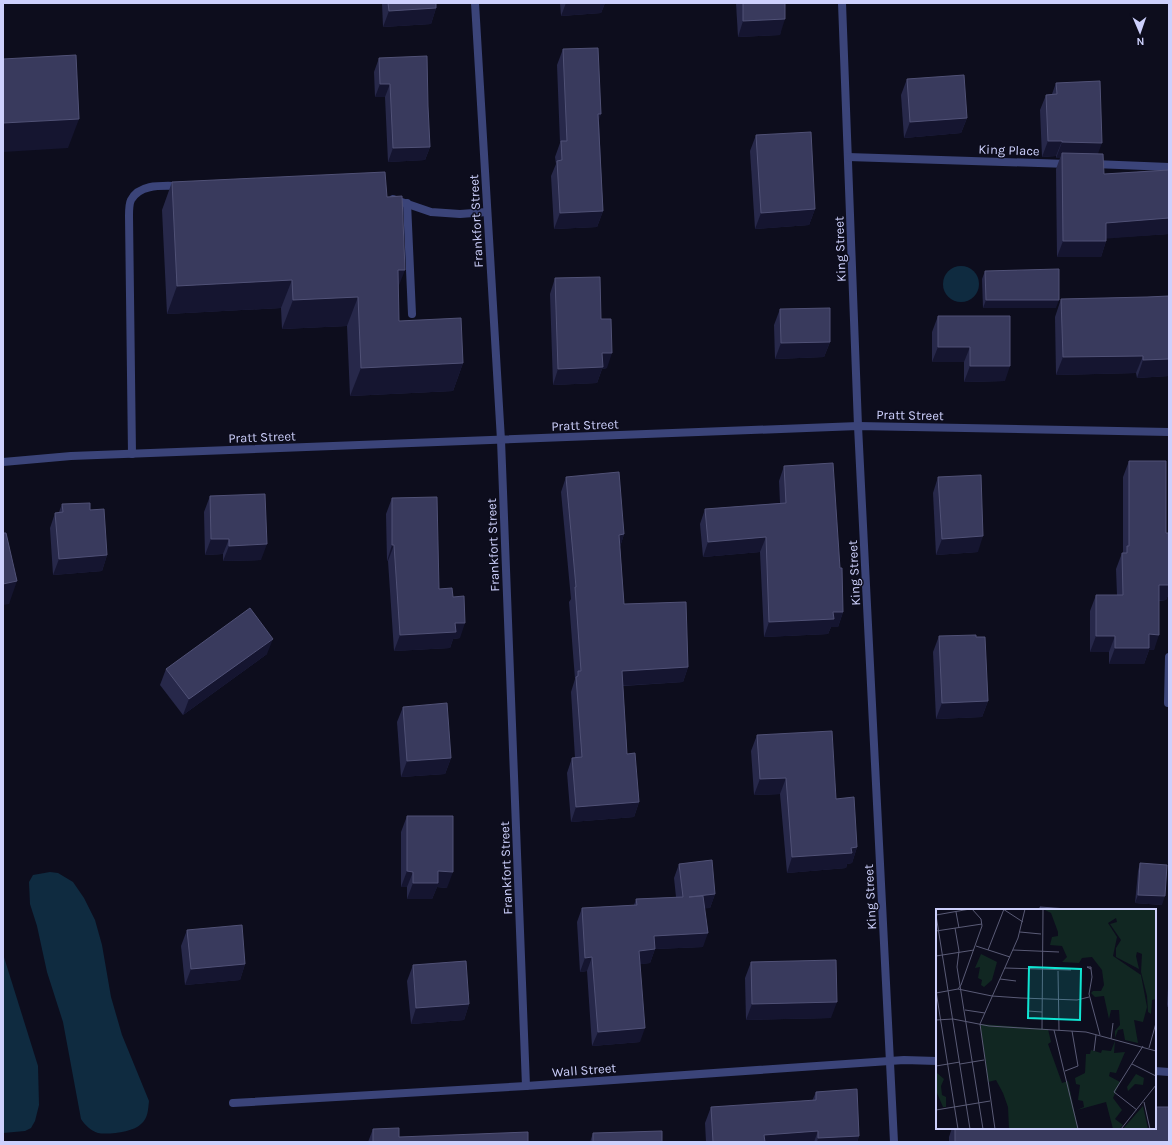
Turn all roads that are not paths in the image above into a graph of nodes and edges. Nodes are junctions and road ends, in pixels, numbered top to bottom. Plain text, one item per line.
1 (475, 3) edge
2 (842, 3) edge
3 (848, 157) junction
4 (1169, 167) edge
5 (186, 185) edge
6 (384, 197) edge
7 (407, 203) junction
8 (487, 212) junction
9 (412, 314) dead end
10 (858, 426) junction
11 (1169, 432) edge
12 (501, 440) junction
13 (132, 454) junction
14 (3, 462) edge
15 (1169, 657) edge
16 (1168, 703) dead end
17 (890, 1061) junction
18 (936, 1061) edge
19 (1156, 1071) edge
20 (1169, 1072) edge
21 (526, 1086) junction
22 (233, 1104) dead end
23 (894, 1142) edge

1 - 8 street, Frankfort Street
2 - 3 street, King Street
3 - 4 street, King Place
3 - 10 street, King Street
5 - 13 street
6 - 7 street
7 - 8 street
7 - 9 street
8 - 12 street, Frankfort Street
10 - 11 street, Pratt Street
10 - 12 street, Pratt Street
10 - 17 street, King Street
12 - 13 street, Pratt Street
12 - 21 street, Frankfort Street
13 - 14 street, Pratt Street
15 - 16 street
17 - 18 street, Wall Street
17 - 21 street, Wall Street
17 - 23 street, King Street
19 - 20 street
21 - 22 street, Wall Street

